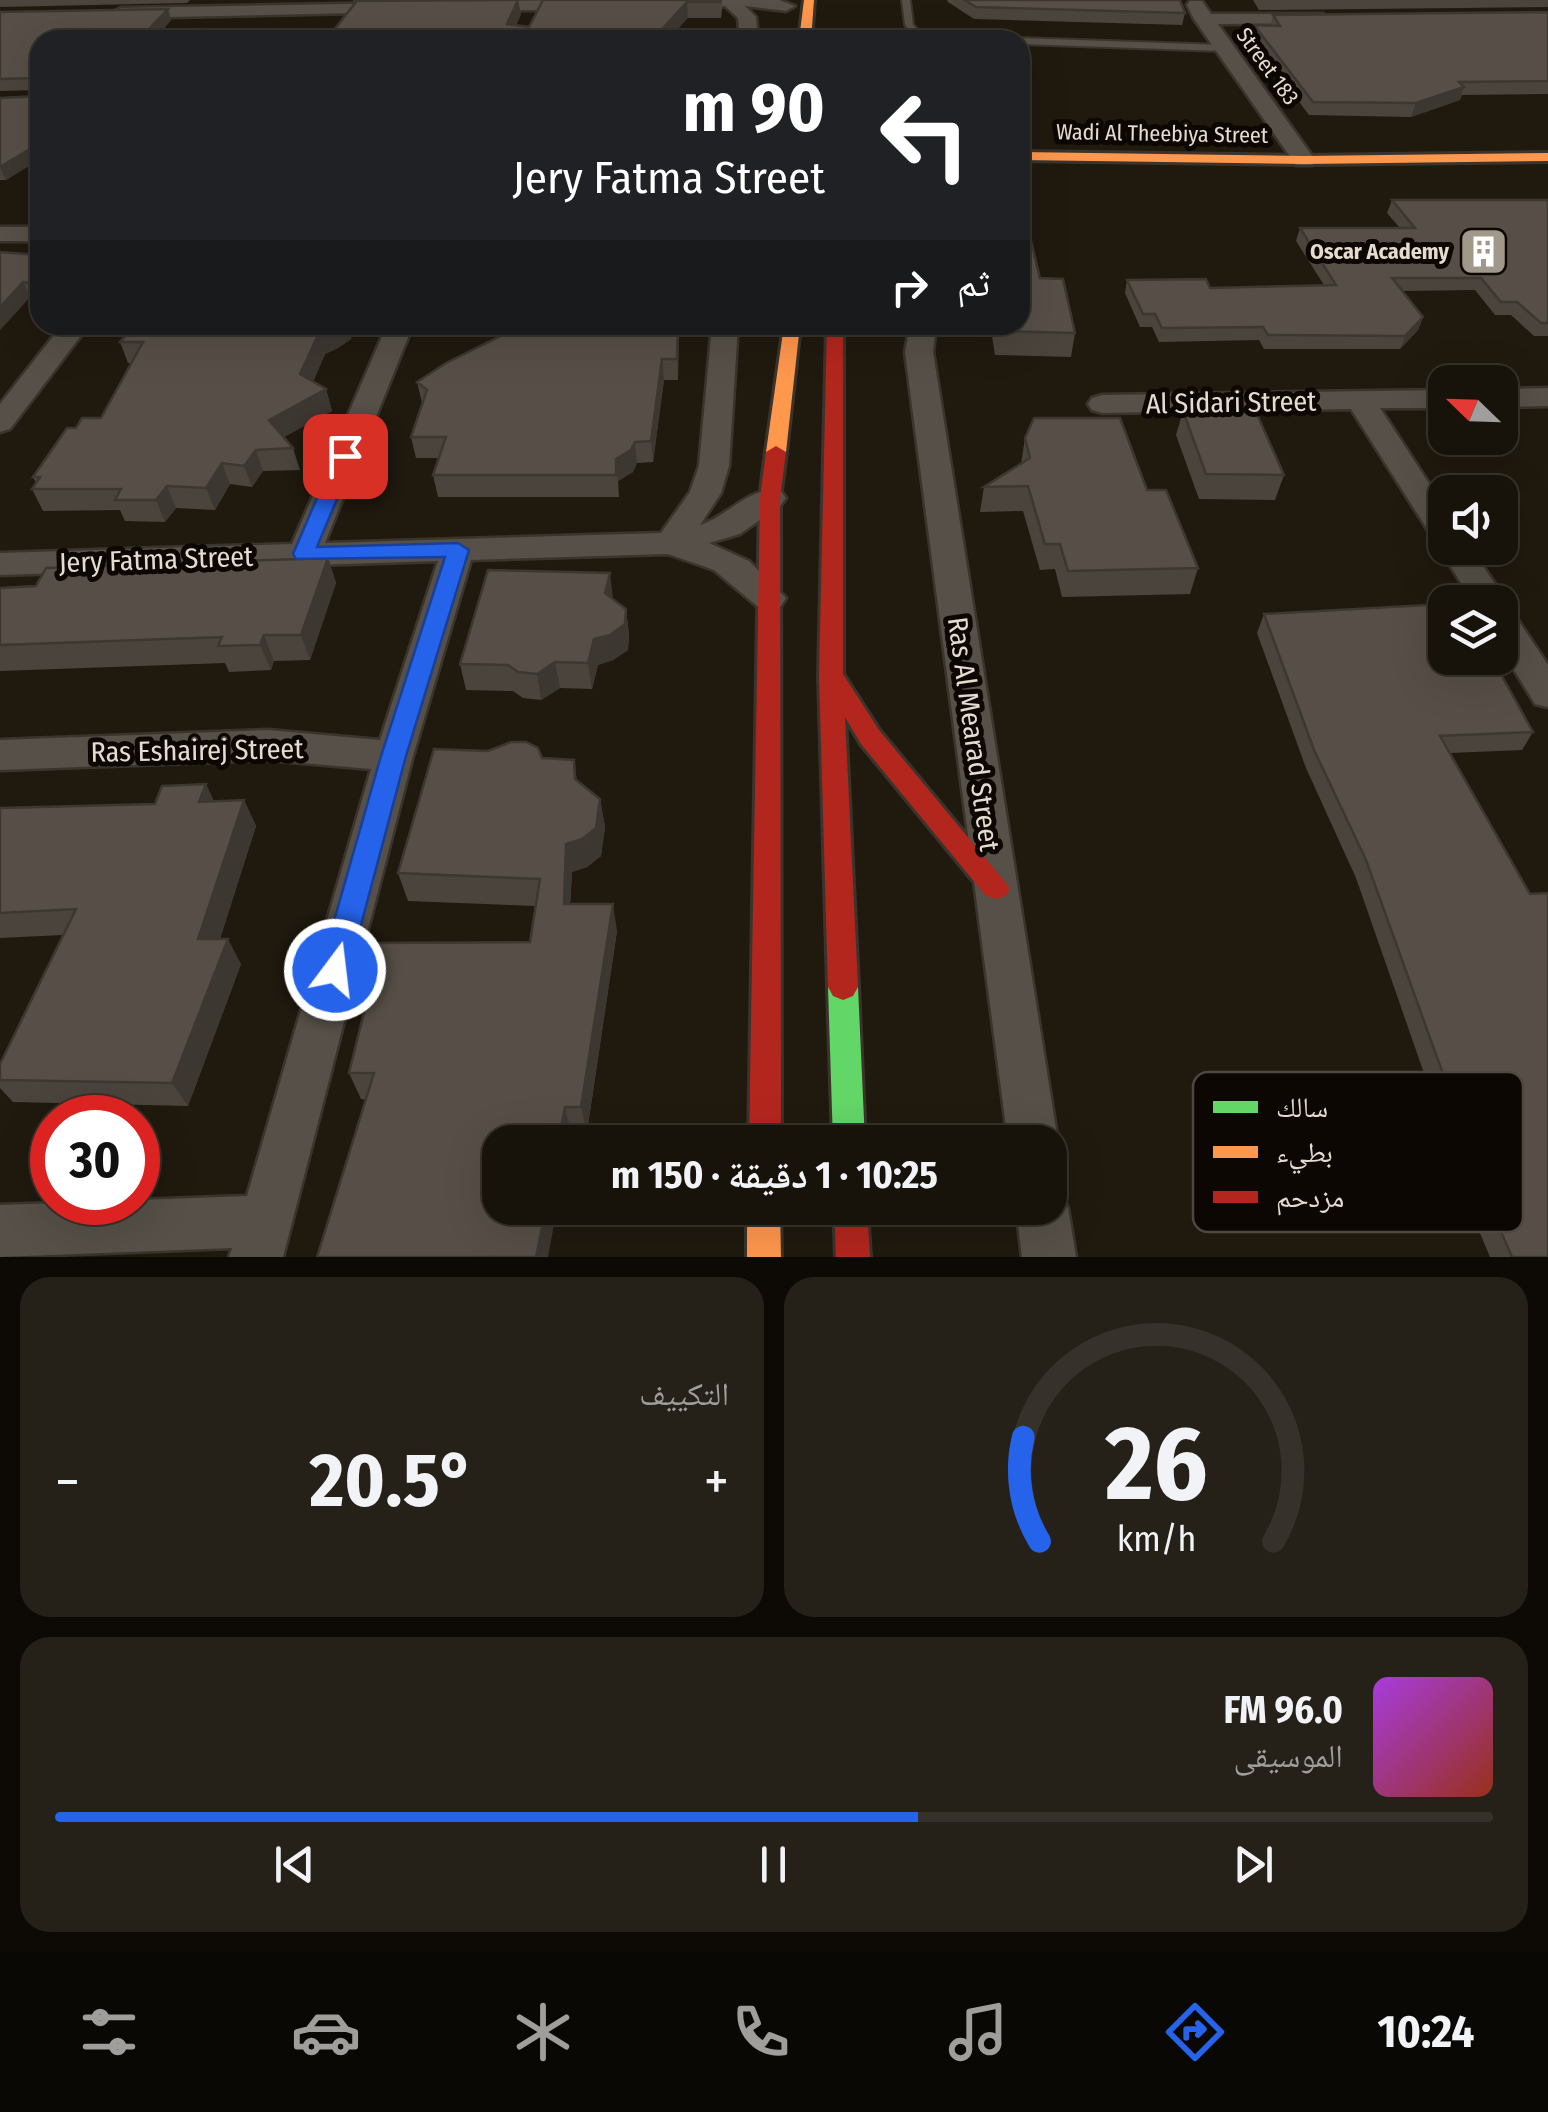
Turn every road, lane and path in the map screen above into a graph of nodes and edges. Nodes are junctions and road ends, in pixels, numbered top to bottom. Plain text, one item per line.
1 (748, 0) edge
2 (906, 0) edge
3 (729, 1) edge
4 (652, 3) edge
5 (785, 3) edge
6 (614, 4) edge
7 (448, 7) edge
8 (411, 8) edge
9 (1199, 9) edge
10 (100, 13) edge
11 (1338, 17) edge
12 (807, 21) edge
13 (748, 30) edge
14 (914, 30) edge
15 (1030, 41) edge
16 (1223, 48) junction
17 (1030, 156) edge
18 (1548, 157) edge
19 (1304, 160) junction
20 (1030, 178) edge
21 (0, 234) edge
22 (30, 234) edge
23 (68, 335) edge
24 (396, 335) edge
25 (724, 335) edge
26 (791, 335) edge
27 (835, 335) edge
28 (922, 335) edge
29 (1548, 397) edge
30 (1518, 398) edge
31 (1428, 399) edge
32 (1360, 400) junction
33 (1102, 404) dead end
34 (0, 423) edge
35 (770, 498) junction
36 (1428, 506) edge
37 (671, 544) junction
38 (458, 550) junction
39 (304, 554) junction
40 (0, 564) edge
41 (769, 598) junction
42 (1518, 646) edge
43 (830, 674) junction
44 (1548, 694) edge
45 (0, 755) edge
46 (394, 756) junction
47 (996, 888) junction
48 (765, 1125) edge
49 (848, 1125) edge
50 (1031, 1125) edge
51 (764, 1225) edge
52 (852, 1225) edge
53 (1044, 1225) edge
54 (0, 1231) edge
55 (261, 1239) edge
56 (764, 1257) edge
57 (853, 1257) edge
58 (1049, 1257) edge

1 - 3 street
1 - 5 street
2 - 14 lane
3 - 4 street
3 - 13 street
5 - 12 street
6 - 7 street
8 - 10 street
9 - 11 street
9 - 16 street, Street 183
15 - 16 lane
16 - 19 street, Street 183
17 - 19 street, Wadi Al Theebiya Street
18 - 19 street, Wadi Al Theebiya Street
19 - 20 street, Wadi Al Theebiya Street
21 - 22 street
23 - 34 street
24 - 39 street
25 - 37 street
26 - 35 street
27 - 43 street
28 - 47 street, Ras Al Mearad Street
29 - 30 street
31 - 32 street, Al Sidari Street
32 - 33 street, Al Sidari Street
32 - 36 street
35 - 37 street, Jery Fatma Street
35 - 41 street
37 - 38 street, Jery Fatma Street
37 - 41 street, Jery Fatma Street
38 - 39 street, Jery Fatma Street
38 - 46 street
39 - 40 street, Jery Fatma Street
41 - 48 street
42 - 44 street
43 - 47 street
43 - 49 street
45 - 46 street, Ras Eshairej Street
46 - 55 street
47 - 50 street, Ras Al Mearad Street
51 - 56 street
52 - 57 street
53 - 58 street
54 - 55 street

